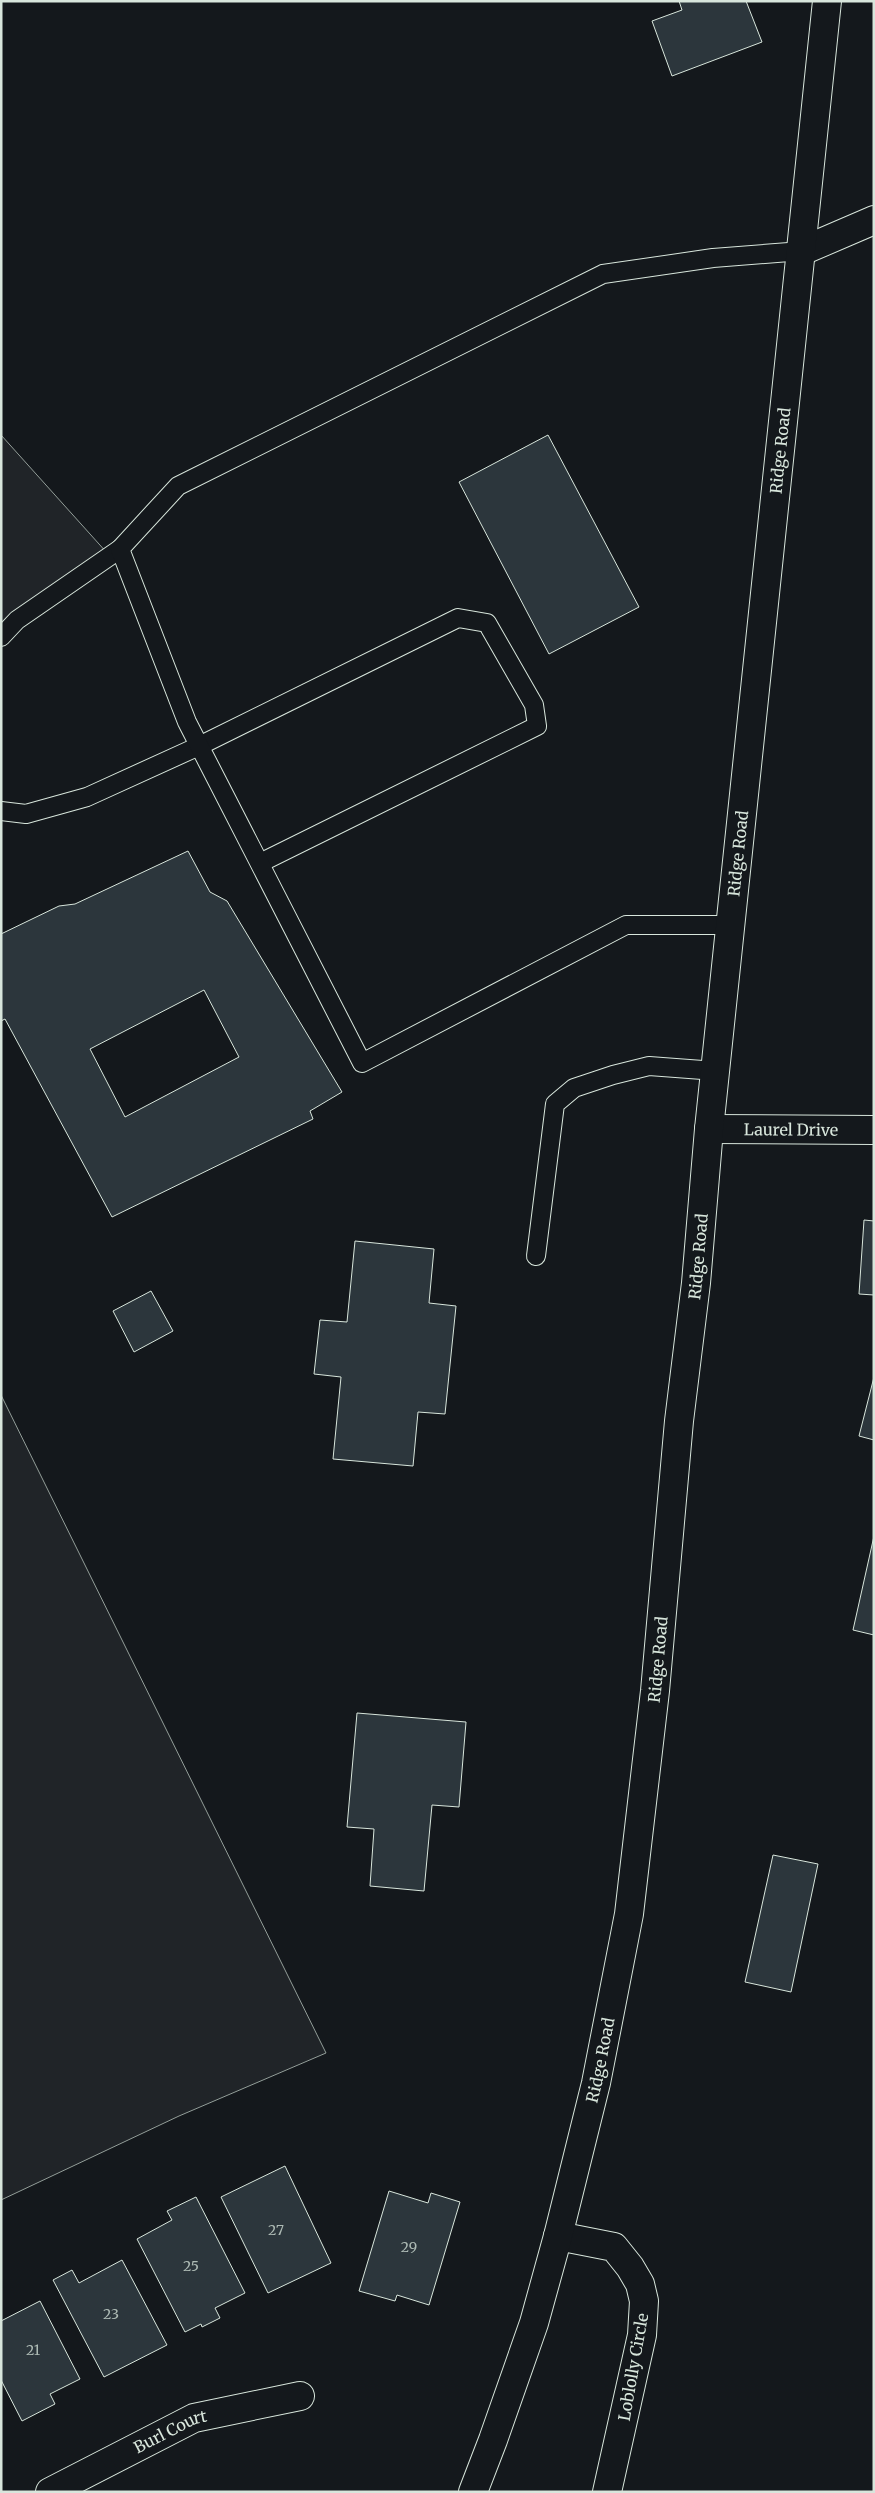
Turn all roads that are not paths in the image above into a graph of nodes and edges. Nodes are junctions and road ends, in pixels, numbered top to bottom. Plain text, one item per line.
1 (827, 1) edge
2 (874, 220) edge
3 (802, 251) junction
4 (120, 549) junction
5 (1, 637) edge
6 (199, 746) junction
7 (1, 811) edge
8 (260, 863) junction
9 (731, 925) junction
10 (716, 1071) junction
11 (710, 1130) junction
12 (874, 1130) edge
13 (536, 1256) dead end
14 (558, 2236) junction
15 (300, 2396) dead end
16 (50, 2492) edge
17 (472, 2492) edge
18 (608, 2492) edge

1 - 3 street, Ridge Road
2 - 3 street
3 - 4 lane
3 - 9 street, Ridge Road
4 - 5 lane
4 - 6 lane
6 - 7 lane
6 - 8 lane
6 - 8 lane
8 - 9 lane
9 - 10 street, Ridge Road
10 - 11 street, Ridge Road
10 - 13 lane
11 - 12 street, Laurel Drive
11 - 14 street, Ridge Road
14 - 17 street, Ridge Road
14 - 18 street, Loblolly Circle
15 - 16 street, Burl Court

